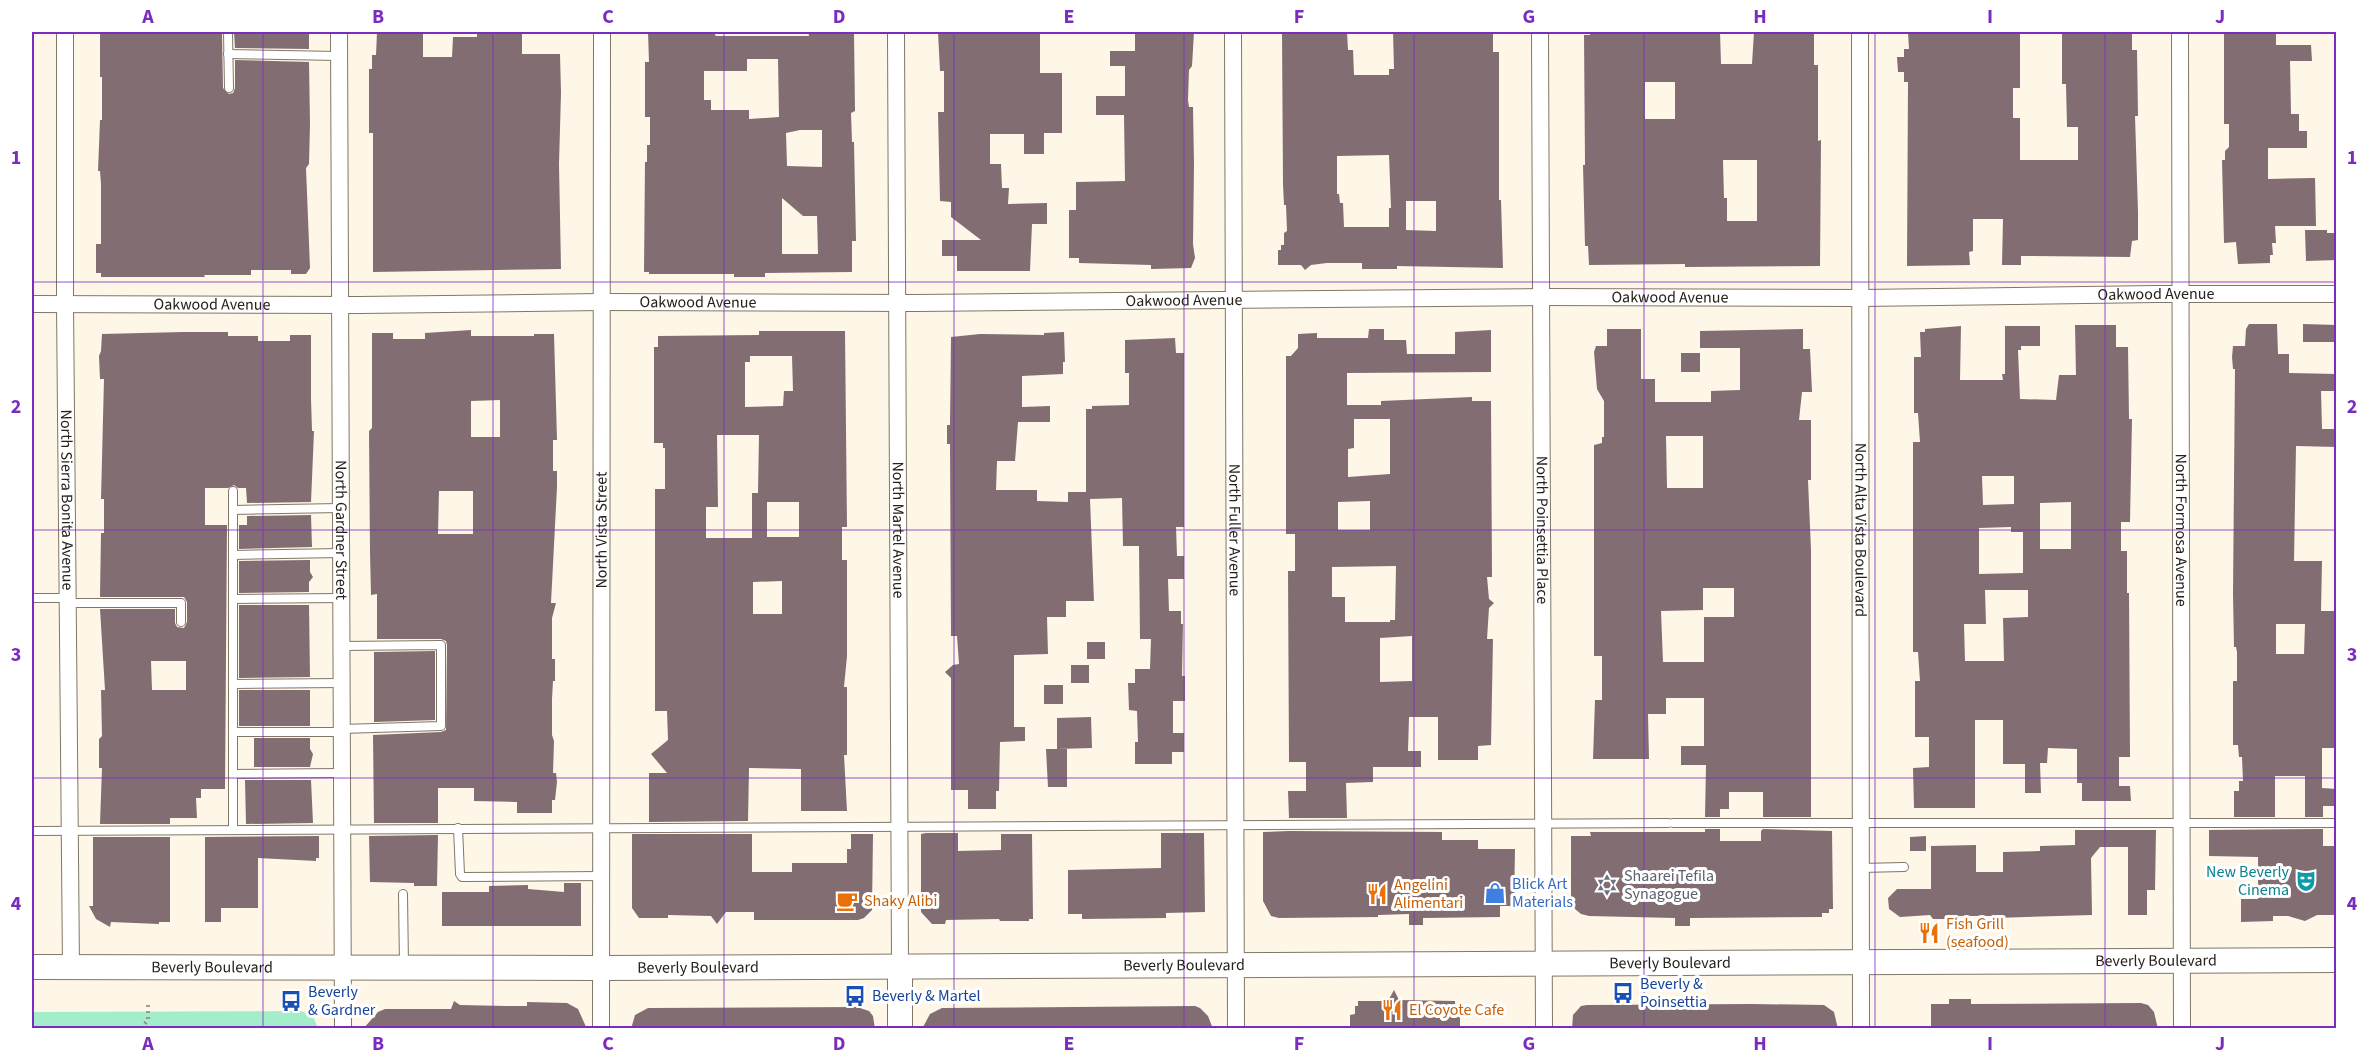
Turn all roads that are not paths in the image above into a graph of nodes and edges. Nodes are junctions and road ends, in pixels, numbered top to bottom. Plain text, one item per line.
1 (65, 32) edge
2 (228, 32) edge
3 (339, 32) edge
4 (602, 32) edge
5 (896, 32) edge
6 (1233, 32) edge
7 (1540, 32) edge
8 (1860, 32) edge
9 (2180, 32) edge
10 (228, 54) junction
11 (339, 56) junction
12 (229, 88) dead end
13 (2181, 294) junction
14 (2337, 294) edge
15 (1541, 297) junction
16 (1861, 298) junction
17 (1234, 300) junction
18 (601, 302) junction
19 (896, 303) junction
20 (32, 304) edge
21 (65, 304) junction
22 (342, 305) junction
23 (233, 491) dead end
24 (340, 508) junction
25 (233, 510) junction
26 (340, 553) junction
27 (233, 555) junction
28 (32, 598) edge
29 (341, 598) junction
30 (233, 599) junction
31 (68, 600) junction
32 (181, 622) dead end
33 (341, 646) junction
34 (341, 683) junction
35 (233, 684) junction
36 (341, 730) junction
37 (233, 732) junction
38 (341, 773) junction
39 (233, 774) junction
40 (1860, 822) junction
41 (2181, 822) junction
42 (2337, 823) edge
43 (1543, 824) junction
44 (1235, 826) junction
45 (600, 827) junction
46 (459, 828) junction
47 (899, 828) junction
48 (342, 829) junction
49 (233, 830) junction
50 (32, 831) edge
51 (70, 831) junction
52 (1904, 867) dead end
53 (1860, 868) junction
54 (601, 876) junction
55 (403, 894) dead end
56 (2337, 960) edge
57 (2181, 962) junction
58 (1860, 963) junction
59 (1236, 964) junction
60 (1543, 964) junction
61 (900, 966) junction
62 (32, 967) edge
63 (71, 968) junction
64 (342, 968) junction
65 (404, 968) junction
66 (602, 968) junction
67 (343, 1029) edge
68 (601, 1029) edge
69 (900, 1029) edge
70 (1236, 1029) edge
71 (1544, 1029) edge
72 (1861, 1029) edge
73 (2182, 1029) edge

1 - 21 street, North Sierra Bonita Avenue
2 - 10 lane
3 - 11 street, North Gardner Street
4 - 18 street, North Vista Street
5 - 19 street, North Martel Avenue
6 - 17 street, North Fuller Avenue
7 - 15 street, North Poinsettia Place
8 - 16 street, North Alta Vista Boulevard
9 - 13 street, North Formosa Avenue
10 - 11 lane
10 - 12 lane
11 - 22 street, North Gardner Street
13 - 14 street, Oakwood Avenue
13 - 16 street, Oakwood Avenue
13 - 41 street, North Formosa Avenue
15 - 16 street, Oakwood Avenue
15 - 17 street, Oakwood Avenue
15 - 43 street, North Poinsettia Place
16 - 40 street, North Alta Vista Boulevard
17 - 19 street, Oakwood Avenue
17 - 44 street, North Fuller Avenue
18 - 19 street, Oakwood Avenue
18 - 22 street, Oakwood Avenue
18 - 45 street, North Vista Street
19 - 47 street, North Martel Avenue
20 - 21 street, Oakwood Avenue
21 - 22 street, Oakwood Avenue
21 - 31 street, North Sierra Bonita Avenue
22 - 24 street, North Gardner Street
23 - 25 lane
24 - 25 lane
24 - 26 street, North Gardner Street
25 - 27 lane
26 - 27 lane
26 - 29 street, North Gardner Street
27 - 30 lane
28 - 31 lane
29 - 30 lane
29 - 33 street, North Gardner Street
30 - 35 lane
31 - 32 lane
31 - 51 street, North Sierra Bonita Avenue
33 - 34 street, North Gardner Street
33 - 36 lane
34 - 35 lane
34 - 36 street, North Gardner Street
35 - 37 lane
36 - 37 lane
36 - 38 street, North Gardner Street
37 - 39 lane
38 - 39 lane
38 - 48 street, North Gardner Street
39 - 49 lane
40 - 41 lane
40 - 43 lane
40 - 53 street, North Alta Vista Boulevard
41 - 42 lane
41 - 57 street, North Formosa Avenue
43 - 44 lane
43 - 60 street, North Poinsettia Place
44 - 47 lane
44 - 59 street, North Fuller Avenue
45 - 46 lane
45 - 47 lane
45 - 54 street, North Vista Street
46 - 48 lane
46 - 54 lane
47 - 61 street, North Martel Avenue
48 - 49 lane
48 - 64 street, North Gardner Street
49 - 51 lane
50 - 51 lane
51 - 63 street, North Sierra Bonita Avenue
52 - 53 lane
53 - 58 street, North Alta Vista Boulevard
54 - 66 street, North Vista Street
55 - 65 lane
56 - 57 main road, Beverly Boulevard
57 - 58 main road, Beverly Boulevard
57 - 73 street, North Formosa Avenue
58 - 60 main road, Beverly Boulevard
58 - 72 street, North Alta Vista Boulevard
59 - 60 main road, Beverly Boulevard
59 - 61 main road, Beverly Boulevard
59 - 70 street, North Fuller Avenue
60 - 71 street, North Poinsettia Place
61 - 66 main road, Beverly Boulevard
61 - 69 main road, North Martel Avenue
62 - 63 main road, Beverly Boulevard
63 - 64 main road, Beverly Boulevard
64 - 65 main road, Beverly Boulevard
64 - 67 street, North Gardner Street
65 - 66 main road, Beverly Boulevard
66 - 68 street, North Vista Street

